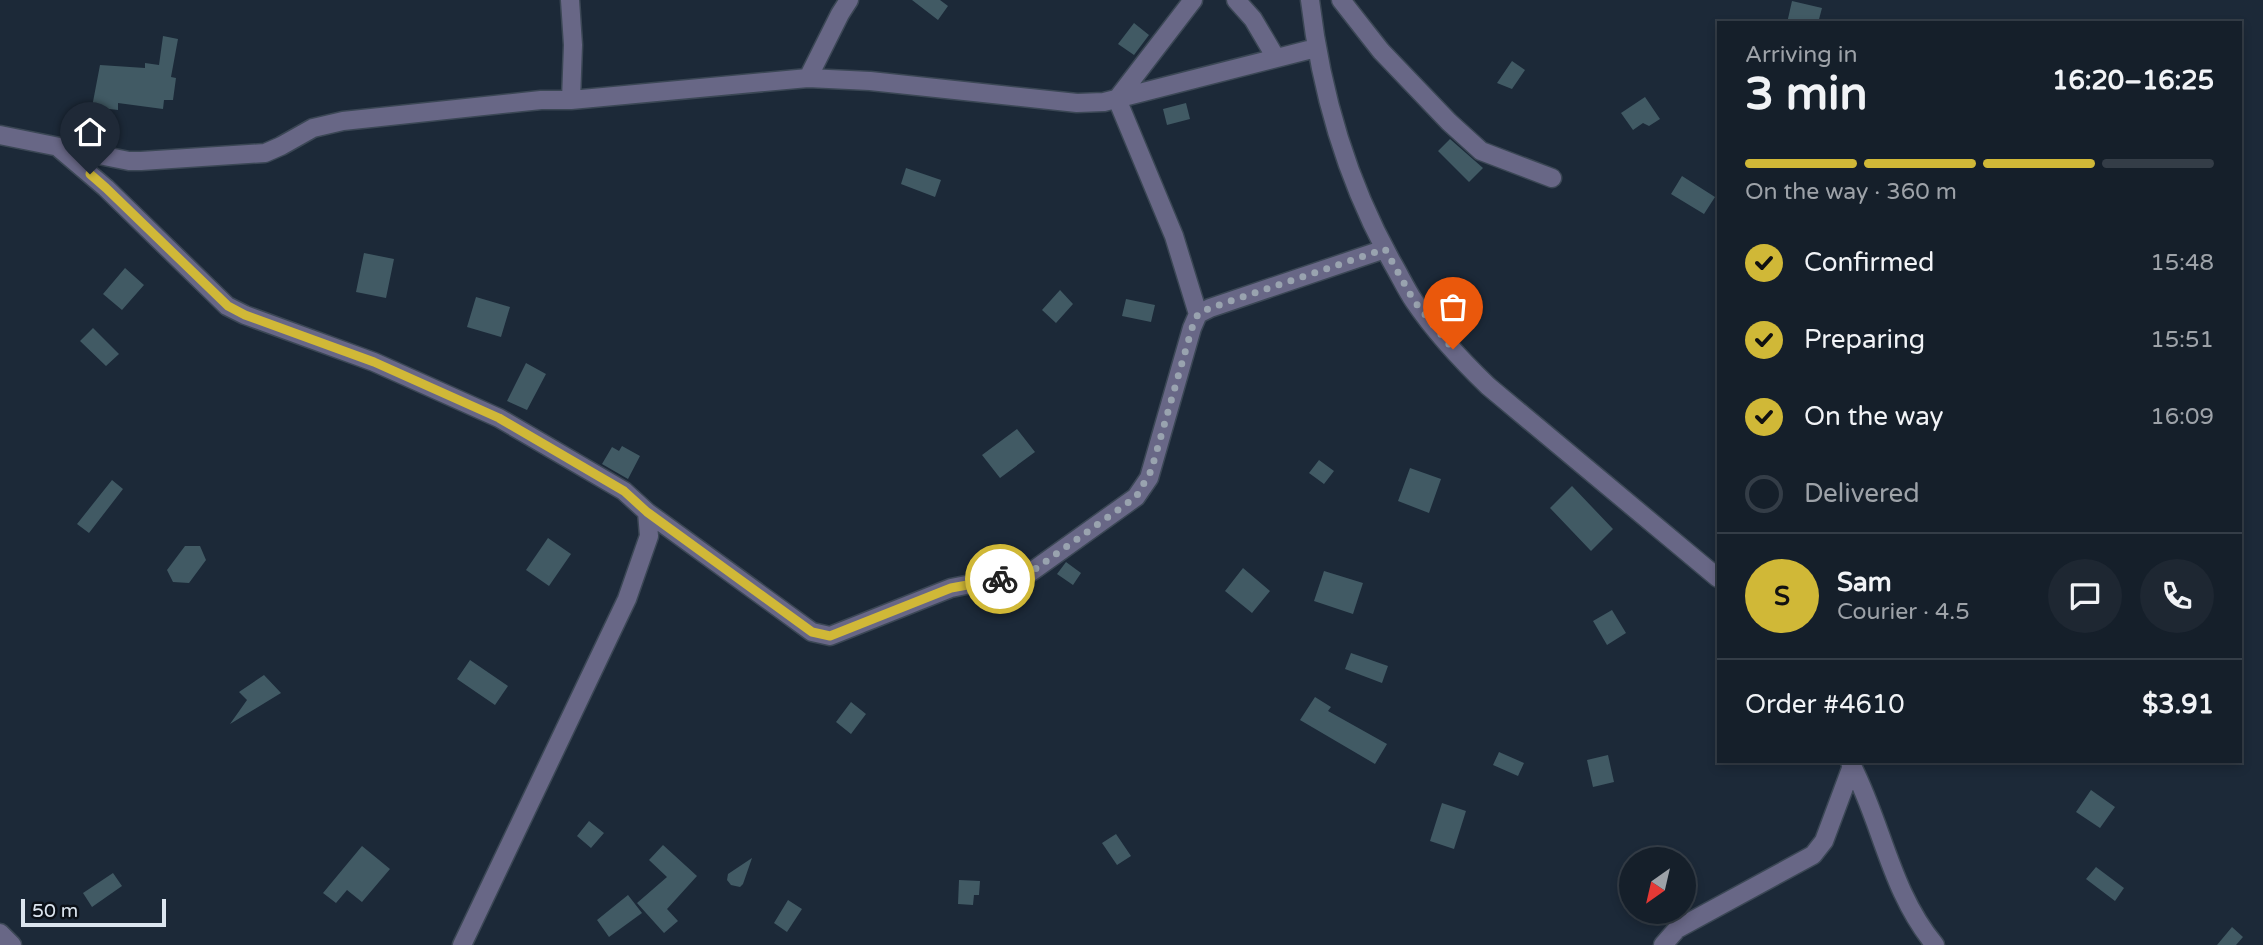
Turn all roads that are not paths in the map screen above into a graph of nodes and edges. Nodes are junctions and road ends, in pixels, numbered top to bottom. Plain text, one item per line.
1 (570, 0) edge
2 (849, 0) edge
3 (1193, 0) edge
4 (1236, 0) edge
5 (1310, 0) edge
6 (1341, 0) edge
7 (1316, 48) junction
8 (1276, 58) junction
9 (808, 78) junction
10 (1117, 99) junction
11 (571, 100) junction
12 (0, 135) edge
13 (57, 147) junction
14 (1552, 178) dead end
15 (1385, 249) junction
16 (1198, 314) junction
17 (647, 512) junction
18 (1717, 577) edge
19 (1851, 764) edge
20 (0, 933) edge
21 (12, 945) edge
22 (462, 945) edge
23 (1663, 945) edge
24 (1935, 945) edge

1 - 11 street
2 - 9 street
3 - 10 street
4 - 8 street
5 - 7 street
6 - 14 street
7 - 8 street
7 - 15 street
8 - 10 street
9 - 10 street
9 - 11 street
10 - 16 street
11 - 13 street
12 - 13 street
13 - 17 street
15 - 16 street
15 - 18 street
16 - 17 street
17 - 22 street
19 - 23 street
19 - 24 street
20 - 21 street

